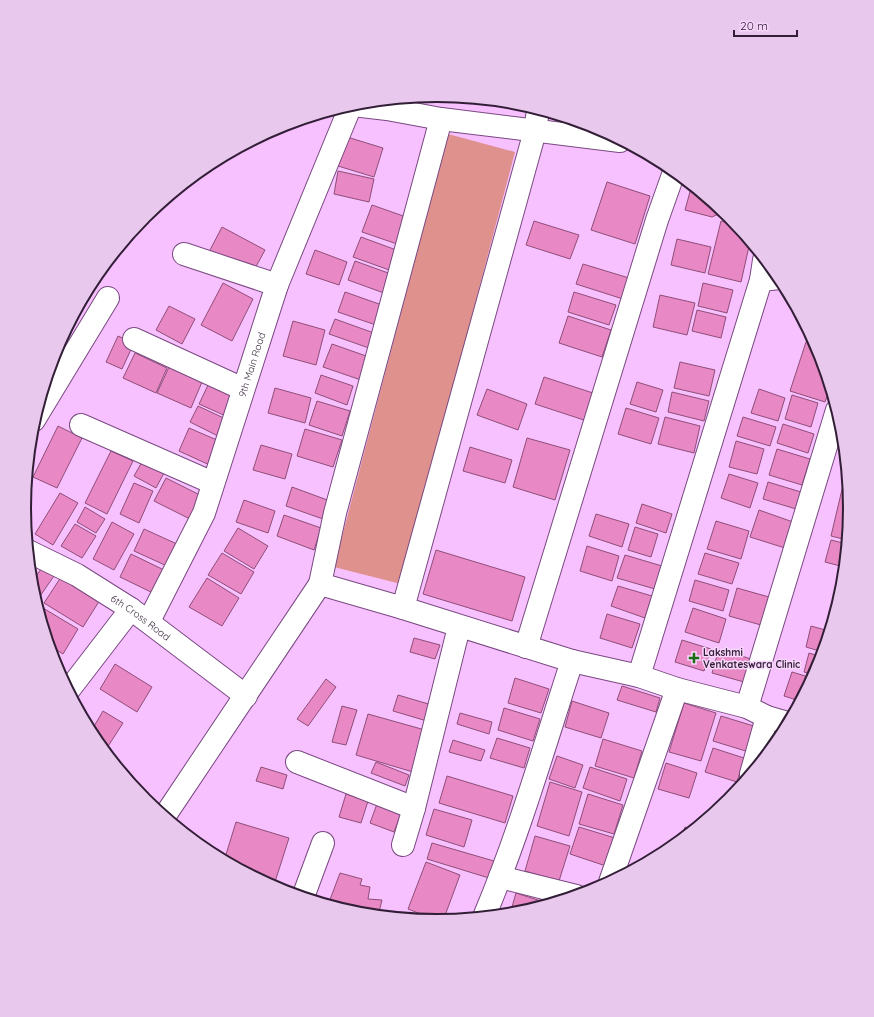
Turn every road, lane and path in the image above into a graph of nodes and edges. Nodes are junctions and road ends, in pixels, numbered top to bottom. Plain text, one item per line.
1 (374, 108) edge
2 (349, 112) edge
3 (538, 115) edge
4 (440, 119) junction
5 (536, 131) junction
6 (604, 138) edge
7 (672, 178) edge
8 (184, 254) dead end
9 (768, 273) edge
10 (277, 286) junction
11 (108, 298) dead end
12 (134, 339) dead end
13 (243, 388) junction
14 (46, 401) edge
15 (833, 422) edge
16 (81, 425) dead end
17 (213, 483) junction
18 (33, 554) edge
19 (320, 584) junction
20 (403, 608) junction
21 (140, 615) junction
22 (459, 627) junction
23 (526, 647) junction
24 (572, 661) junction
25 (639, 676) junction
26 (72, 686) edge
27 (676, 689) junction
28 (246, 696) junction
29 (747, 707) junction
30 (767, 717) junction
31 (783, 722) edge
32 (755, 761) edge
33 (298, 762) dead end
34 (414, 808) junction
35 (167, 812) edge
36 (323, 843) dead end
37 (403, 845) dead end
38 (612, 875) edge
39 (500, 877) junction
40 (305, 893) edge
41 (566, 894) edge
42 (486, 911) edge

1 - 4 street
2 - 10 street, 9th Main Road
3 - 5 street
4 - 5 street
4 - 19 street
5 - 6 street
5 - 20 street
7 - 23 street
8 - 10 street
9 - 25 street
10 - 13 street, 9th Main Road
11 - 14 street
12 - 13 street
13 - 17 street, 9th Main Road
15 - 29 street
16 - 17 street
17 - 21 street, 9th Main Road
18 - 21 street, 6th Cross Road
19 - 20 street
19 - 28 street
20 - 22 street
21 - 26 street, 9th Main Road
21 - 28 street, 6th Cross Road
22 - 23 street
22 - 34 street
23 - 24 street
24 - 25 street
24 - 39 street
25 - 27 street
27 - 29 street
27 - 38 street
28 - 35 street
29 - 30 street
30 - 31 street
30 - 32 street
33 - 34 street
34 - 37 street
36 - 40 street
39 - 41 street
39 - 42 street

